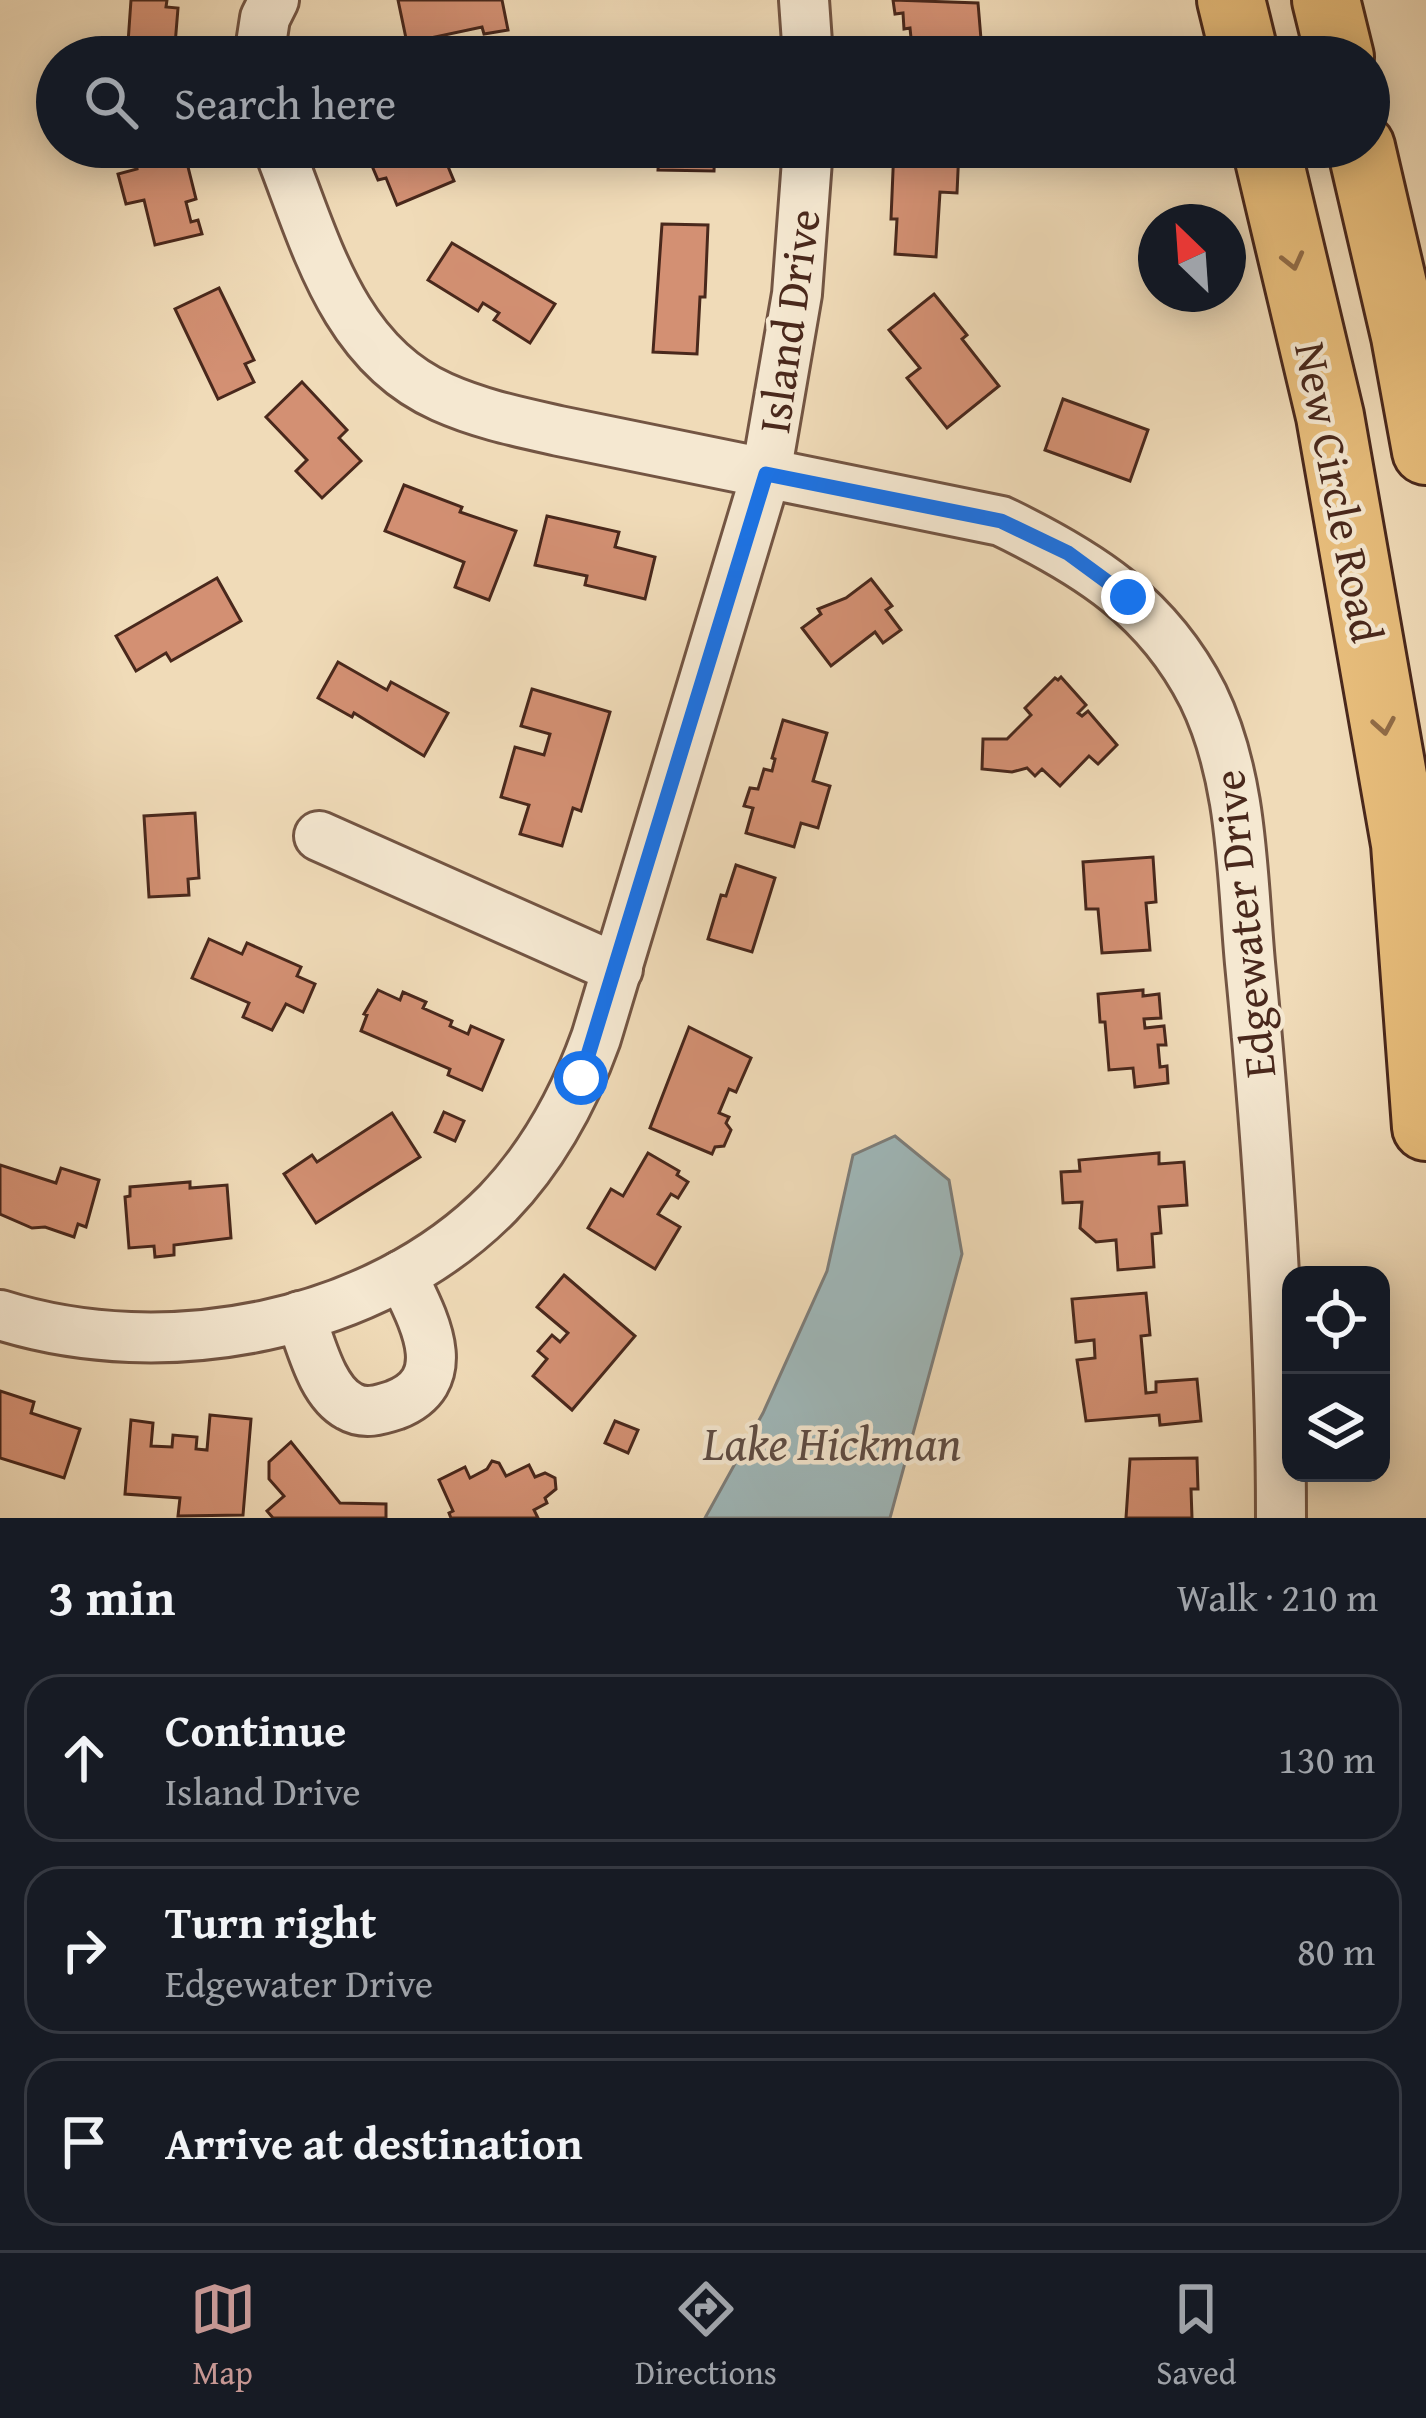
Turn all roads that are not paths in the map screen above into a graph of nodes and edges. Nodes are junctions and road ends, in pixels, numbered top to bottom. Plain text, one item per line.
1 (274, 0) edge
2 (804, 0) edge
3 (1232, 0) edge
4 (1326, 0) edge
5 (263, 36) edge
6 (807, 36) edge
7 (1240, 36) edge
8 (1335, 36) edge
9 (287, 168) edge
10 (806, 168) edge
11 (1271, 168) edge
12 (1366, 168) edge
13 (1426, 451) edge
14 (766, 474) junction
15 (319, 836) dead end
16 (617, 969) junction
17 (1426, 1127) edge
18 (402, 1276) junction
19 (0, 1315) edge
20 (300, 1316) junction
21 (1281, 1518) edge

1 - 5 street
2 - 6 street
3 - 7 highway
4 - 8 highway
9 - 14 street, Edgewater Drive
10 - 14 street, Island Drive
11 -> 17 highway, New Circle Road
12 - 13 highway, New Circle Road
14 - 16 street, Island Drive
14 - 21 street, Edgewater Drive
15 - 16 street
16 - 18 street, Island Drive
18 - 20 street, Island Drive
18 - 20 street
19 - 20 street, Island Drive

